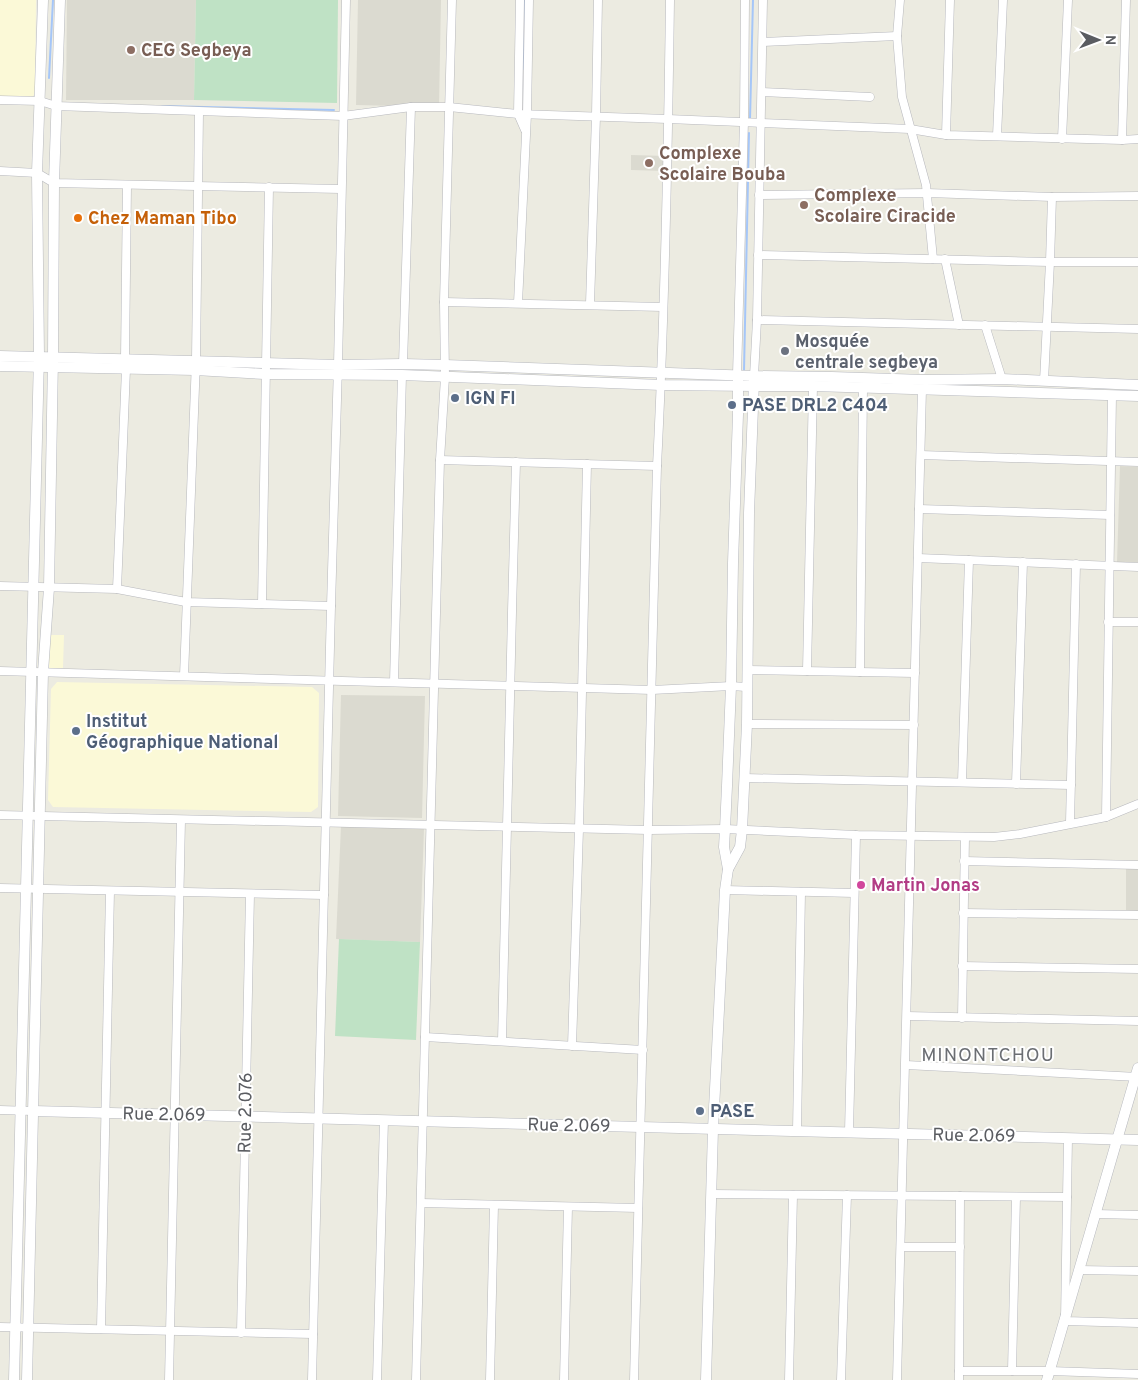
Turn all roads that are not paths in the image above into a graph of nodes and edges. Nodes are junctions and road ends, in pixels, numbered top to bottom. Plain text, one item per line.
1 (43, 0) edge
2 (60, 0) edge
3 (346, 0) edge
4 (452, 0) edge
5 (520, 0) edge
6 (529, 0) edge
7 (598, 0) edge
8 (670, 0) edge
9 (745, 0) edge
10 (763, 0) edge
11 (900, 0) edge
12 (950, 0) edge
13 (1003, 0) edge
14 (1068, 0) edge
15 (1126, 0) edge
16 (897, 36) junction
17 (763, 42) junction
18 (762, 92) junction
19 (870, 96) dead end
20 (0, 100) edge
21 (40, 101) junction
22 (56, 106) junction
23 (411, 107) junction
24 (450, 107) junction
25 (200, 112) junction
26 (518, 114) junction
27 (527, 114) junction
28 (343, 116) junction
29 (596, 116) junction
30 (668, 119) junction
31 (744, 122) junction
32 (762, 122) junction
33 (910, 129) junction
34 (526, 132) junction
35 (946, 136) junction
36 (997, 136) junction
37 (1062, 138) junction
38 (1138, 139) edge
39 (1122, 140) junction
40 (0, 171) edge
41 (37, 173) junction
42 (54, 183) junction
43 (127, 185) junction
44 (197, 186) junction
45 (269, 187) junction
46 (341, 188) junction
47 (927, 193) junction
48 (759, 195) junction
49 (1138, 196) edge
50 (1052, 197) junction
51 (758, 255) junction
52 (933, 259) junction
53 (945, 259) junction
54 (1050, 262) junction
55 (1138, 262) edge
56 (444, 302) junction
57 (518, 303) junction
58 (590, 304) junction
59 (664, 307) junction
60 (757, 320) junction
61 (960, 325) junction
62 (985, 325) junction
63 (1048, 327) junction
64 (1138, 329) edge
65 (0, 356) edge
66 (39, 356) junction
67 (53, 363) junction
68 (266, 363) junction
69 (125, 364) junction
70 (403, 364) junction
71 (195, 365) junction
72 (445, 365) junction
73 (0, 366) edge
74 (38, 368) junction
75 (338, 370) junction
76 (662, 372) junction
77 (265, 374) junction
78 (402, 375) junction
79 (445, 377) junction
80 (1002, 379) junction
81 (738, 381) junction
82 (754, 381) junction
83 (1044, 381) junction
84 (661, 385) junction
85 (1138, 385) edge
86 (813, 386) junction
87 (863, 388) junction
88 (922, 389) junction
89 (1112, 395) junction
90 (1138, 396) edge
91 (921, 455) junction
92 (440, 460) junction
93 (1111, 461) junction
94 (516, 462) junction
95 (1138, 462) edge
96 (587, 464) junction
97 (657, 466) junction
98 (919, 509) junction
99 (1110, 515) junction
100 (918, 558) junction
101 (969, 560) junction
102 (1023, 562) junction
103 (1076, 564) junction
104 (1109, 566) junction
105 (1138, 567) edge
106 (0, 586) edge
107 (33, 586) junction
108 (49, 588) junction
109 (117, 590) junction
110 (186, 602) junction
111 (262, 604) junction
112 (331, 606) junction
113 (1108, 622) junction
114 (1138, 622) edge
115 (747, 670) junction
116 (0, 671) edge
117 (37, 671) junction
118 (807, 671) junction
119 (860, 672) junction
120 (915, 673) junction
121 (184, 676) junction
122 (329, 680) junction
123 (394, 682) junction
124 (434, 683) junction
125 (510, 686) junction
126 (730, 686) junction
127 (746, 687) junction
128 (582, 688) junction
129 (652, 690) junction
130 (747, 724) junction
131 (914, 725) junction
132 (745, 778) junction
133 (913, 782) junction
134 (962, 782) junction
135 (1016, 784) junction
136 (1071, 785) junction
137 (1138, 804) edge
138 (0, 815) edge
139 (28, 816) junction
140 (40, 817) junction
141 (1106, 817) junction
142 (181, 820) junction
143 (326, 823) junction
144 (1070, 823) junction
145 (431, 825) junction
146 (506, 827) junction
147 (579, 829) junction
148 (725, 829) junction
149 (648, 830) junction
150 (742, 830) junction
151 (856, 835) junction
152 (911, 836) junction
153 (964, 837) junction
154 (964, 861) junction
155 (1138, 865) edge
156 (728, 870) junction
157 (0, 888) edge
158 (26, 889) junction
159 (38, 890) junction
160 (725, 890) junction
161 (110, 891) junction
162 (180, 892) junction
163 (800, 892) junction
164 (854, 893) junction
165 (250, 894) junction
166 (324, 895) junction
167 (963, 913) junction
168 (1138, 915) edge
169 (962, 966) junction
170 (1138, 969) edge
171 (907, 1016) junction
172 (962, 1018) junction
173 (1138, 1021) edge
174 (425, 1037) junction
175 (502, 1042) junction
176 (572, 1046) junction
177 (643, 1050) junction
178 (906, 1065) junction
179 (1137, 1074) edge
180 (0, 1110) edge
181 (20, 1110) junction
182 (33, 1111) junction
183 (104, 1112) junction
184 (175, 1114) junction
185 (245, 1116) junction
186 (318, 1118) junction
187 (384, 1120) junction
188 (423, 1121) junction
189 (641, 1127) junction
190 (713, 1128) junction
191 (797, 1131) junction
192 (849, 1132) junction
193 (904, 1134) junction
194 (1068, 1138) junction
195 (1118, 1139) junction
196 (1138, 1140) edge
197 (712, 1194) junction
198 (793, 1195) junction
199 (847, 1195) junction
200 (902, 1196) junction
201 (960, 1196) junction
202 (1016, 1197) junction
203 (1067, 1197) junction
204 (421, 1203) junction
205 (494, 1205) junction
206 (568, 1207) junction
207 (638, 1208) junction
208 (1096, 1214) junction
209 (1138, 1215) edge
210 (901, 1247) junction
211 (960, 1247) junction
212 (1066, 1258) junction
213 (1081, 1264) junction
214 (1138, 1271) edge
215 (1064, 1321) junction
216 (1138, 1323) edge
217 (0, 1327) edge
218 (14, 1328) junction
219 (28, 1328) junction
220 (101, 1330) junction
221 (170, 1331) junction
222 (241, 1333) junction
223 (313, 1334) junction
224 (959, 1371) junction
225 (1012, 1371) junction
226 (1138, 1374) edge
227 (1049, 1376) edge
228 (14, 1380) edge
229 (27, 1380) edge
230 (169, 1380) edge
231 (312, 1380) edge
232 (377, 1380) edge
233 (416, 1380) edge
234 (490, 1380) edge
235 (564, 1380) edge
236 (634, 1380) edge
237 (706, 1380) edge
238 (789, 1380) edge
239 (841, 1380) edge
240 (897, 1380) edge
241 (959, 1380) edge

1 - 21 street
2 - 22 street
3 - 28 street
4 - 24 street
5 - 26 street
6 - 27 street
7 - 29 street
8 - 30 street
9 - 31 street
10 - 17 street
11 - 16 street
12 - 35 street
13 - 36 street
14 - 37 street
15 - 39 street
16 - 17 street
16 - 33 street
17 - 18 street
18 - 19 street
18 - 32 street
20 - 21 street
21 - 22 street
21 - 41 street
22 - 25 street
22 - 42 street
23 - 24 street
23 - 28 street
23 - 70 street
24 - 26 street
24 - 56 street
25 - 28 street
25 - 44 street
26 - 27 street
26 - 34 street
27 - 29 street
27 - 34 street
28 - 46 street
29 - 30 street
29 - 58 street
30 - 31 street
30 - 59 street
31 - 32 street
31 - 81 street
32 - 33 street
32 - 48 street
33 - 35 street
33 - 47 street
34 - 57 street
35 - 36 street
36 - 37 street
37 - 39 street
38 - 39 street
40 - 41 street
41 - 42 street
41 - 66 street
42 - 43 street
42 - 67 street
43 - 44 street
43 - 69 street
44 - 45 street
44 - 71 street
45 - 46 street
45 - 68 street
46 - 75 street
47 - 48 street
47 - 50 street
47 - 52 street
48 - 51 street
49 - 50 street
50 - 54 street
51 - 52 street
51 - 60 street
52 - 53 street
53 - 54 street
53 - 61 street
54 - 55 street
54 - 63 street
56 - 57 street
56 - 72 street
57 - 58 street
58 - 59 street
59 - 76 street
60 - 61 street
60 - 82 street
61 - 62 street
62 - 63 street
62 - 80 street
63 - 64 street
63 - 83 street
65 - 66 street
66 - 67 street
66 - 74 street
67 - 69 street
67 - 74 street
67 - 108 street
68 - 71 street
68 - 75 street
68 - 77 street
69 - 71 street
69 - 109 street
70 - 72 street
70 - 75 street
71 - 77 street
71 - 110 street
72 - 76 street
72 - 79 street
73 - 74 street
74 - 107 street
75 - 77 street
75 - 78 street
75 - 112 street
76 - 81 street
76 - 84 street
77 - 111 street
78 - 79 street
78 - 123 street
79 - 84 street
79 - 92 street
80 - 82 street
80 - 83 street
81 - 82 street
81 - 84 street
81 - 126 street
82 - 86 street
82 - 115 street
83 - 85 street
84 - 97 street
86 - 87 street
86 - 118 street
87 - 88 street
87 - 119 street
88 - 89 street
88 - 91 street
89 - 90 street
89 - 93 street
91 - 93 street
91 - 98 street
92 - 94 street
92 - 124 street
93 - 95 street
93 - 99 street
94 - 96 street
94 - 125 street
96 - 97 street
96 - 128 street
97 - 129 street
98 - 99 street
98 - 100 street
99 - 104 street
100 - 101 street
100 - 120 street
101 - 102 street
101 - 134 street
102 - 103 street
102 - 135 street
103 - 104 street
103 - 136 street
104 - 105 street
104 - 113 street
106 - 107 street
107 - 108 street
107 - 117 street
108 - 109 street
108 - 117 street
109 - 110 street
110 - 111 street
110 - 121 street
111 - 112 street
112 - 122 street
113 - 114 street
113 - 141 street
115 - 118 street
115 - 127 street
116 - 117 street
117 - 121 street
117 - 139 street
117 - 140 street
118 - 119 street
119 - 120 street
120 - 131 street
121 - 122 street
122 - 123 street
122 - 143 street
123 - 124 street
124 - 125 street
124 - 145 street
125 - 128 street
125 - 146 street
126 - 127 street
126 - 129 street
126 - 148 street
127 - 130 street
128 - 129 street
128 - 147 street
129 - 149 street
130 - 131 street
130 - 132 street
131 - 133 street
132 - 133 street
132 - 150 street
133 - 134 street
133 - 152 street
134 - 135 street
135 - 136 street
136 - 144 street
137 - 141 street
138 - 139 street
139 - 140 street
139 - 158 street
140 - 142 street
140 - 159 street
141 - 144 street
142 - 143 street
142 - 162 street
143 - 145 street
143 - 166 street
144 - 153 street
145 - 146 street
145 - 174 street
146 - 147 street
146 - 175 street
147 - 149 street
147 - 176 street
148 - 149 street
148 - 150 street
148 - 156 street
149 - 177 street
150 - 151 street
150 - 156 street
151 - 152 street
151 - 164 street
152 - 153 street
152 - 171 street
153 - 154 street
154 - 155 street
154 - 167 street
156 - 160 street
157 - 158 street
158 - 159 street
158 - 181 street
159 - 161 street
159 - 182 street
160 - 163 street
160 - 190 street
161 - 162 street
161 - 183 street
162 - 165 street
162 - 184 street
163 - 164 street
163 - 191 street
164 - 192 street
165 - 166 street
165 - 185 street, Rue 2.076
166 - 186 street
167 - 168 street
167 - 169 street
169 - 170 street
169 - 172 street
171 - 172 street
171 - 178 street
172 - 173 street
174 - 175 street
174 - 188 street
175 - 176 street
176 - 177 street
177 - 189 street
178 - 179 street
178 - 193 street
179 - 195 street
180 - 181 street, Rue 2.069
181 - 182 street, Rue 2.069
181 - 218 street
182 - 183 street, Rue 2.069
182 - 219 street
183 - 184 street, Rue 2.069
183 - 220 street
184 - 185 street, Rue 2.069
184 - 221 street
185 - 186 street, Rue 2.069
185 - 222 street, Rue 2.076
186 - 187 street, Rue 2.069
186 - 223 street
187 - 188 street, Rue 2.069
187 - 232 street
188 - 189 street, Rue 2.069
188 - 204 street
189 - 190 street, Rue 2.069
189 - 207 street
190 - 191 street, Rue 2.069
190 - 197 street
191 - 192 street, Rue 2.069
192 - 193 street, Rue 2.069
193 - 194 street, Rue 2.069
193 - 200 street
194 - 195 street, Rue 2.069
194 - 203 street
195 - 196 street, Rue 2.069
195 - 208 street
197 - 198 street
197 - 237 street
198 - 199 street
198 - 238 street
199 - 200 street
199 - 239 street
200 - 201 street
200 - 210 street
201 - 202 street
201 - 211 street
202 - 203 street
202 - 225 street
203 - 212 street
204 - 205 street
204 - 233 street
205 - 206 street
205 - 234 street
206 - 207 street
206 - 235 street
207 - 236 street
208 - 209 street
208 - 213 street
210 - 211 street
210 - 240 street
211 - 224 street
212 - 213 street
212 - 215 street
213 - 214 street
213 - 215 street
215 - 216 street
215 - 227 street
217 - 218 street
218 - 219 street
218 - 228 street
219 - 220 street
219 - 229 street
220 - 221 street
221 - 222 street
221 - 230 street
222 - 223 street
223 - 231 street
224 - 225 street
224 - 241 street
225 - 227 street
226 - 227 street

